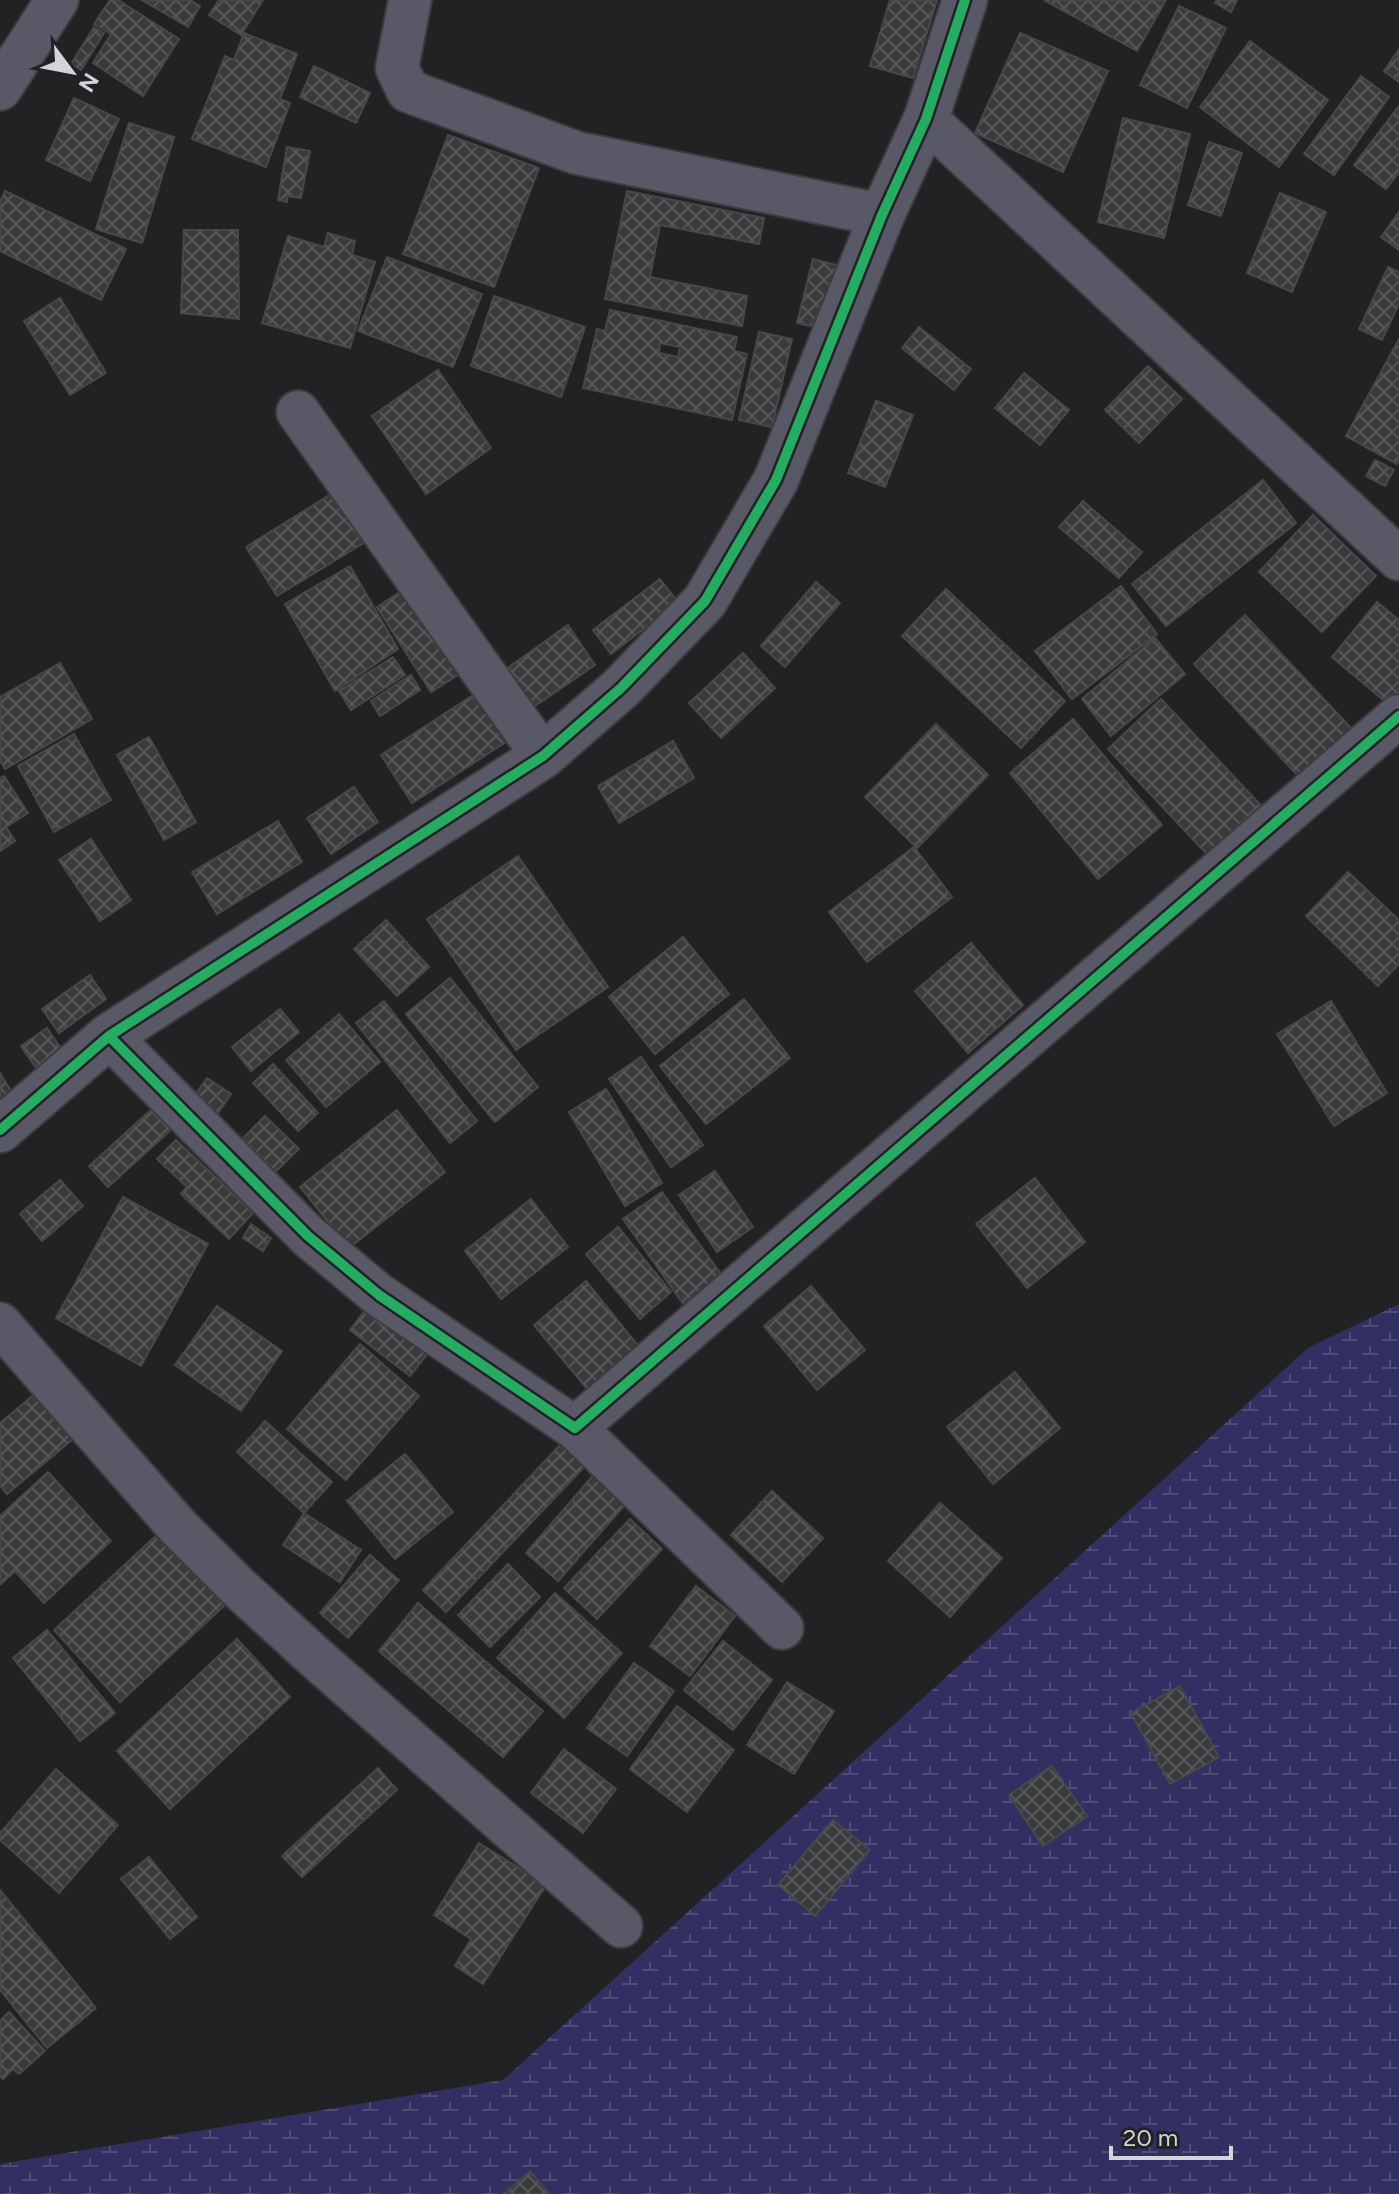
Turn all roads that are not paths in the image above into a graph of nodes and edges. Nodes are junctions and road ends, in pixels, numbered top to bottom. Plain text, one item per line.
1 (57, 0) edge
2 (410, 0) edge
3 (965, 0) edge
4 (0, 89) edge
5 (926, 119) junction
6 (882, 215) junction
7 (298, 412) dead end
8 (1399, 559) edge
9 (1399, 716) edge
10 (543, 756) junction
11 (109, 1036) junction
12 (0, 1130) edge
13 (0, 1324) edge
14 (575, 1428) junction
15 (782, 1628) dead end
16 (621, 1926) dead end

1 - 4 street
2 - 6 street
3 - 5 street
5 - 6 street
5 - 8 street
6 - 10 street
7 - 10 street
9 - 14 street
10 - 11 street
11 - 12 street
11 - 14 street
13 - 16 street
14 - 15 street

